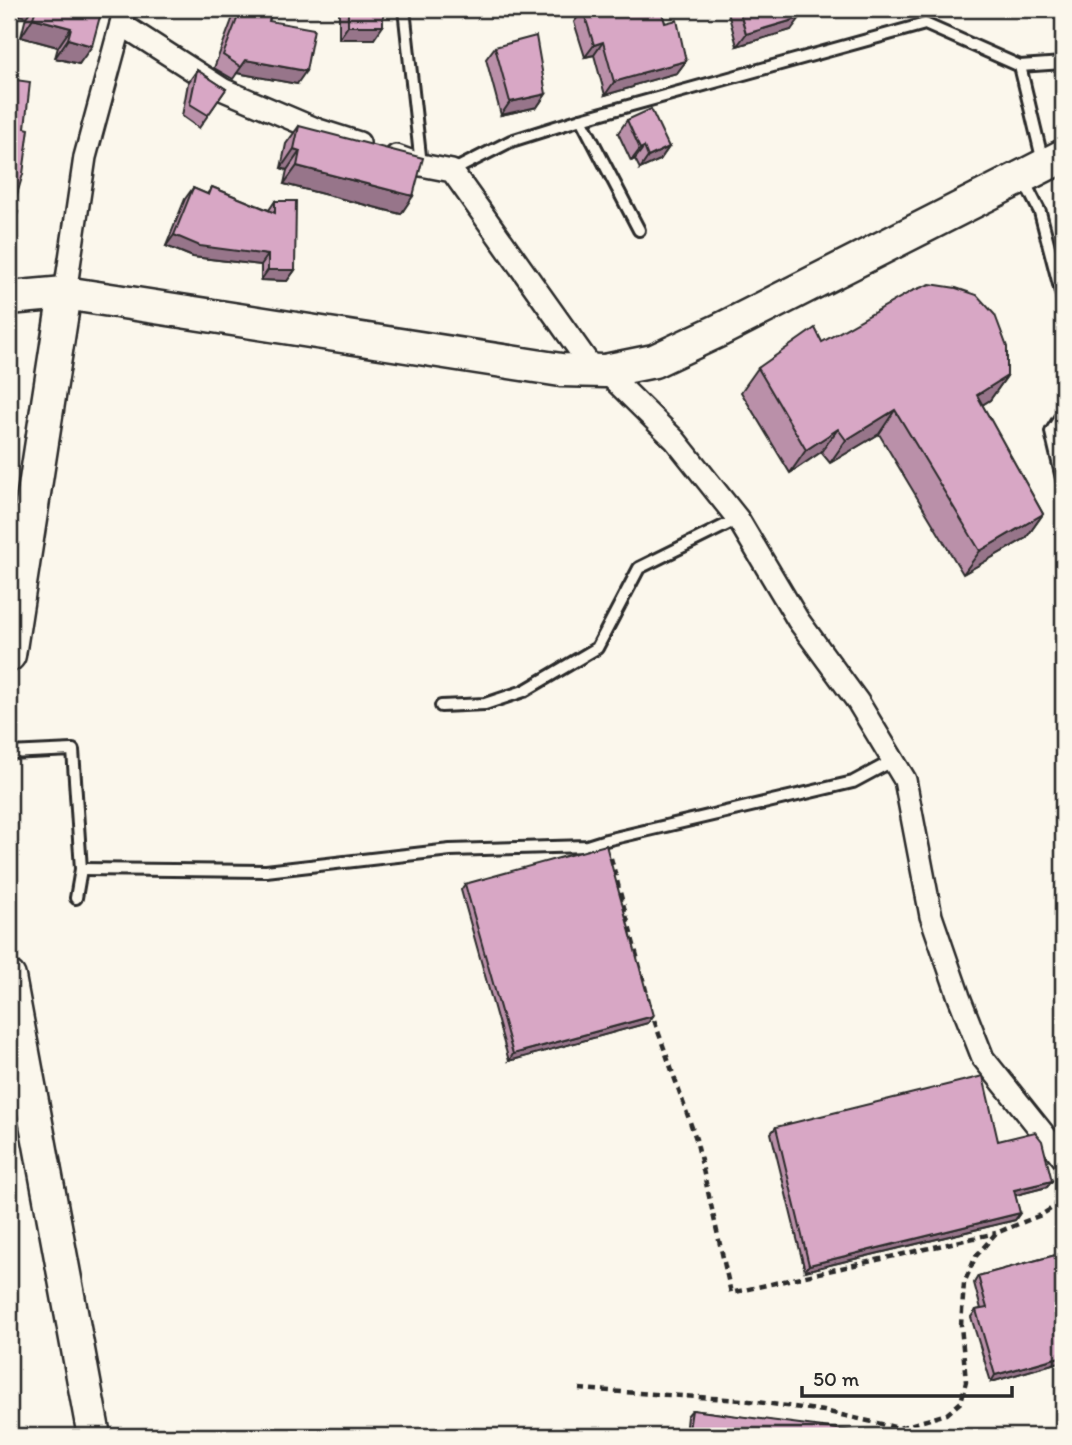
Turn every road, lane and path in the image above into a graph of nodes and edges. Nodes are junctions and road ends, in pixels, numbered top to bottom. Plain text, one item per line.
1 (404, 9) edge
2 (122, 17) edge
3 (1063, 63) edge
4 (1020, 66) junction
5 (582, 119) junction
6 (421, 165) junction
7 (1043, 166) edge
8 (452, 171) junction
9 (639, 230) dead end
10 (65, 293) junction
11 (9, 298) edge
12 (1063, 300) edge
13 (600, 372) junction
14 (1063, 413) edge
15 (1063, 483) edge
16 (738, 519) junction
17 (9, 655) edge
18 (441, 706) dead end
19 (9, 753) edge
20 (894, 760) junction
21 (606, 840) junction
22 (80, 869) junction
23 (76, 898) dead end
24 (9, 977) edge
25 (1063, 1158) edge
26 (1063, 1201) edge
27 (996, 1233) junction
28 (579, 1389) dead end
29 (892, 1427) junction
30 (94, 1436) edge
31 (891, 1436) edge

1 - 6 lane
2 - 6 street
2 - 10 street
3 - 4 lane
4 - 5 lane
4 - 7 lane
5 - 8 lane
5 - 9 lane
6 - 8 street
7 - 12 lane
7 - 13 street
8 - 13 street
10 - 11 street
10 - 13 street
10 - 17 street
13 - 16 street
14 - 15 lane
16 - 18 lane
16 - 20 street
19 - 22 lane
20 - 21 lane
20 - 25 street
21 - 22 lane
21 - 27 path
22 - 23 lane
24 - 30 street
26 - 27 path
27 - 29 path
28 - 29 path
29 - 31 path

